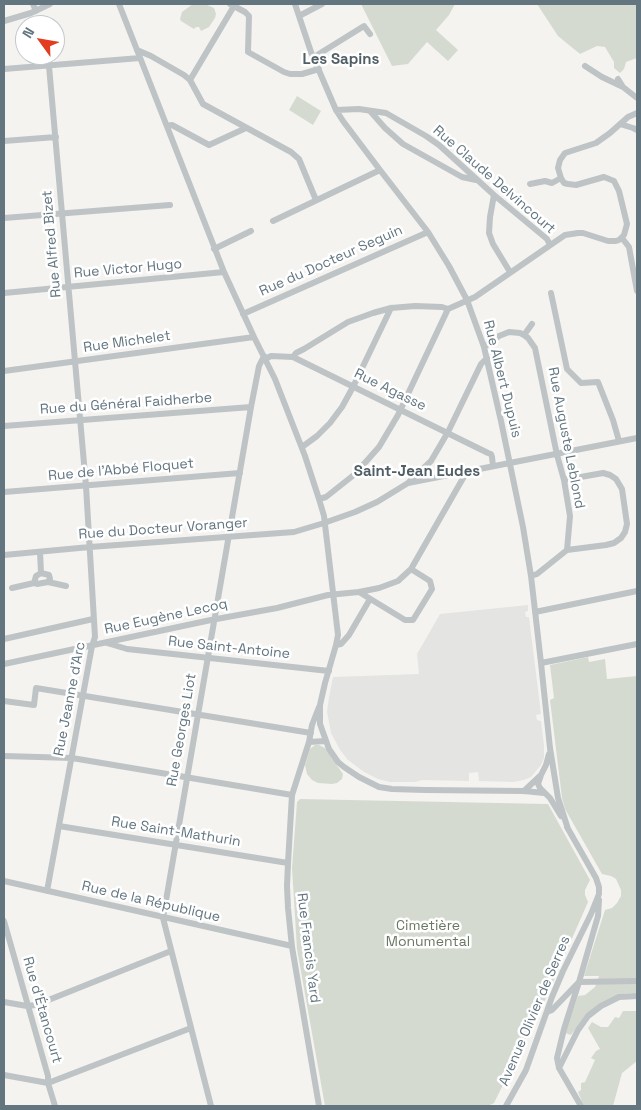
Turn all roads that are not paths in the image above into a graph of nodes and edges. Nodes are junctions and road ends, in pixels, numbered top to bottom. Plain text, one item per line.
1 (33, 4) edge
2 (50, 4) edge
3 (119, 4) edge
4 (295, 4) edge
5 (322, 4) edge
6 (232, 5) edge
7 (36, 11) junction
8 (299, 16) junction
9 (4, 21) edge
10 (370, 34) dead end
11 (137, 50) junction
12 (314, 57) junction
13 (140, 58) junction
14 (50, 66) junction
15 (585, 66) dead end
16 (318, 69) junction
17 (4, 70) edge
18 (618, 79) dead end
19 (190, 80) junction
20 (623, 87) junction
21 (637, 98) edge
22 (336, 110) junction
23 (370, 111) junction
24 (637, 114) edge
25 (620, 124) junction
26 (167, 126) junction
27 (246, 128) junction
28 (637, 130) edge
29 (56, 137) junction
30 (4, 141) edge
31 (380, 170) junction
32 (561, 178) junction
33 (478, 180) junction
34 (530, 184) dead end
35 (494, 195) junction
36 (316, 200) junction
37 (170, 205) dead end
38 (62, 213) junction
39 (4, 218) edge
40 (273, 221) dead end
41 (251, 231) dead end
42 (428, 232) junction
43 (622, 238) junction
44 (550, 245) junction
45 (214, 249) junction
46 (224, 272) junction
47 (510, 272) junction
48 (68, 287) junction
49 (637, 291) edge
50 (4, 293) edge
51 (551, 293) dead end
52 (467, 300) junction
53 (391, 308) junction
54 (448, 309) junction
55 (243, 314) junction
56 (532, 324) dead end
57 (524, 335) junction
58 (254, 337) junction
59 (484, 347) junction
60 (294, 357) junction
61 (264, 358) junction
62 (487, 358) junction
63 (74, 362) junction
64 (4, 371) edge
65 (353, 387) junction
66 (251, 407) junction
67 (401, 409) junction
68 (80, 420) junction
69 (4, 426) edge
70 (448, 432) junction
71 (637, 438) edge
72 (619, 441) junction
73 (302, 447) junction
74 (557, 455) junction
75 (510, 463) junction
76 (493, 466) junction
77 (240, 473) junction
78 (466, 473) junction
79 (564, 480) junction
80 (408, 483) junction
81 (86, 486) junction
82 (4, 492) edge
83 (319, 499) junction
84 (324, 524) junction
85 (229, 536) junction
86 (90, 547) junction
87 (567, 550) junction
88 (40, 552) junction
89 (4, 555) edge
90 (410, 569) junction
91 (41, 573) junction
92 (531, 576) junction
93 (48, 582) junction
94 (34, 583) junction
95 (66, 586) dead end
96 (12, 588) dead end
97 (637, 591) edge
98 (360, 592) junction
99 (333, 596) junction
100 (370, 599) junction
101 (535, 612) junction
102 (93, 619) junction
103 (214, 619) junction
104 (124, 638) junction
105 (4, 639) edge
106 (106, 643) junction
107 (637, 644) edge
108 (336, 645) junction
109 (92, 646) junction
110 (127, 649) junction
111 (208, 658) junction
112 (541, 663) junction
113 (4, 664) edge
114 (329, 671) junction
115 (83, 696) junction
116 (4, 701) edge
117 (320, 705) junction
118 (197, 714) junction
119 (321, 726) junction
120 (311, 731) junction
121 (326, 741) junction
122 (309, 742) junction
123 (550, 748) junction
124 (4, 756) edge
125 (72, 758) junction
126 (541, 775) junction
127 (186, 778) junction
128 (555, 778) junction
129 (524, 790) junction
130 (544, 793) junction
131 (293, 794) junction
132 (59, 826) junction
133 (568, 829) junction
134 (175, 845) junction
135 (288, 863) junction
136 (4, 881) edge
137 (47, 891) junction
138 (599, 894) junction
139 (163, 918) junction
140 (4, 921) edge
141 (6, 936) edge
142 (292, 946) junction
143 (171, 951) junction
144 (637, 981) edge
145 (579, 982) junction
146 (637, 996) edge
147 (4, 1002) edge
148 (27, 1006) junction
149 (547, 1012) junction
150 (191, 1028) junction
151 (559, 1068) junction
152 (4, 1075) edge
153 (48, 1083) junction
154 (55, 1106) edge
155 (210, 1106) edge
156 (320, 1106) edge
157 (506, 1106) edge
158 (581, 1106) edge

1 - 7 street
2 - 7 street
3 - 11 street
4 - 8 street, Rue Albert Dupuis
5 - 8 street
6 - 16 street
6 - 19 street
7 - 9 street
8 - 12 street, Rue Albert Dupuis
10 - 12 street
11 - 13 street
11 - 19 street
12 - 16 street, Rue Albert Dupuis
13 - 14 street
13 - 26 street
14 - 17 street
14 - 29 street, Rue Alfred Bizet
15 - 20 street
16 - 22 street, Rue Albert Dupuis
18 - 20 street
19 - 27 street
20 - 21 street
22 - 23 street, Rue Claude Delvincourt
22 - 31 street, Rue Albert Dupuis
23 - 33 street, Rue Claude Delvincourt
23 - 33 street
24 - 25 street
25 - 28 street
25 - 32 street
26 - 27 street
26 - 45 street
27 - 36 street
29 - 30 street
29 - 38 street, Rue Alfred Bizet
31 - 36 street
31 - 42 street, Rue Albert Dupuis
32 - 34 street
32 - 43 street
33 - 35 street, Rue Claude Delvincourt
35 - 44 street, Rue Claude Delvincourt
35 - 47 street
36 - 40 street
37 - 38 street
38 - 39 street
38 - 48 street, Rue Alfred Bizet
41 - 45 street
42 - 52 street, Rue Albert Dupuis
42 - 55 street, Rue du Docteur Seguin
43 - 44 street
43 - 49 street
44 - 47 street
45 - 46 street
46 - 48 street, Rue Victor Hugo
46 - 55 street
47 - 52 street
48 - 50 street, Rue Victor Hugo
48 - 63 street, Rue Alfred Bizet
51 - 72 street
52 - 54 street
52 - 59 street, Rue Albert Dupuis
53 - 54 street
53 - 60 street
53 - 65 street
54 - 67 street
55 - 58 street
56 - 57 street
57 - 59 street
57 - 74 street, Rue Auguste Leblond
58 - 61 street
58 - 63 street, Rue Michelet
59 - 62 street, Rue Albert Dupuis
60 - 61 street, Rue Agasse
60 - 65 street, Rue Agasse
61 - 66 street, Rue Georges Liot
61 - 73 street
62 - 70 street
62 - 75 street, Rue Albert Dupuis
63 - 64 street, Rue Michelet
63 - 68 street, Rue Alfred Bizet
65 - 67 street, Rue Agasse
65 - 73 street
66 - 68 street, Rue du Général Faidherbe
66 - 77 street, Rue Georges Liot
67 - 70 street, Rue Agasse
67 - 83 street
68 - 69 street, Rue du Général Faidherbe
68 - 81 street, Rue Jeanne d'Arc
70 - 76 street, Rue Agasse
70 - 80 street
71 - 72 street
72 - 74 street
73 - 83 street
74 - 75 street
74 - 79 street, Rue Auguste Leblond
75 - 76 street
75 - 92 street, Rue Albert Dupuis
76 - 78 street
77 - 81 street, Rue de l'Abbé Floquet
77 - 85 street, Rue Georges Liot
78 - 80 street
78 - 90 street
79 - 87 street, Rue Auguste Leblond
79 - 87 street
80 - 84 street, Rue du Docteur Voranger
81 - 82 street, Rue de l'Abbé Floquet
81 - 86 street, Rue Jeanne d'Arc
83 - 84 street
84 - 85 street, Rue du Docteur Voranger
84 - 99 street
85 - 86 street, Rue du Docteur Voranger
85 - 103 street, Rue Georges Liot
86 - 88 street, Rue du Docteur Voranger
86 - 102 street, Rue Jeanne d'Arc
87 - 92 street
88 - 89 street, Rue du Docteur Voranger
88 - 91 street
90 - 98 street, Rue Eugène Lecoq
90 - 100 street
91 - 93 street
91 - 94 street
92 - 101 street, Rue Albert Dupuis
93 - 94 street
93 - 95 street
94 - 96 street
97 - 101 street
98 - 99 street, Rue Eugène Lecoq
98 - 100 street
99 - 103 street, Rue Eugène Lecoq
99 - 108 street
100 - 108 street
101 - 112 street, Rue Albert Dupuis
102 - 105 street
102 - 109 street, Rue Jeanne d'Arc
103 - 104 street, Rue Eugène Lecoq
103 - 111 street, Rue Georges Liot
104 - 106 street, Rue Eugène Lecoq
104 - 110 street
106 - 109 street, Rue Eugène Lecoq
106 - 110 street, Rue Saint-Antoine
107 - 112 street
108 - 114 street
109 - 113 street, Rue Eugène Lecoq
109 - 115 street, Rue Jeanne d'Arc
110 - 111 street, Rue Saint-Antoine
111 - 114 street, Rue Saint-Antoine
111 - 118 street, Rue Georges Liot
112 - 123 street, Rue Albert Dupuis
114 - 117 street
115 - 116 street
115 - 118 street
115 - 125 street, Rue Jeanne d'Arc
117 - 119 street
117 - 120 street, Rue Francis Yard
118 - 120 street
118 - 127 street, Rue Georges Liot
119 - 120 street
119 - 121 street
120 - 122 street, Rue Francis Yard
121 - 122 street
121 - 129 street
122 - 131 street, Rue Francis Yard
123 - 126 street, Rue Albert Dupuis
123 - 128 street, Rue Albert Dupuis
124 - 125 street
125 - 127 street
125 - 132 street, Rue Jeanne d'Arc
126 - 129 street, Rue Albert Dupuis
126 - 130 street, Rue Albert Dupuis
127 - 131 street
127 - 134 street, Rue Georges Liot
128 - 130 street
128 - 133 street, Rue Albert Dupuis
129 - 130 street
130 - 133 street
131 - 135 street, Rue Francis Yard
132 - 134 street, Rue Saint-Mathurin
132 - 137 street, Rue Jeanne d'Arc
133 - 138 street
134 - 135 street, Rue Saint-Mathurin
134 - 139 street, Rue Georges Liot
135 - 142 street, Rue Francis Yard
136 - 137 street, Rue de la République
137 - 139 street, Rue de la République
138 - 145 street
138 - 149 street, Avenue Olivier de Serres
139 - 142 street, Rue de la République
139 - 143 street, Rue Georges Liot
140 - 141 street, Rue d'Étancourt
141 - 148 street, Rue d'Étancourt
142 - 156 street, Rue Francis Yard
143 - 148 street
143 - 150 street, Rue Georges Liot
144 - 145 street
145 - 149 street
145 - 151 street
146 - 151 street
147 - 148 street
148 - 153 street, Rue d'Étancourt
149 - 157 street, Avenue Olivier de Serres
150 - 153 street
150 - 155 street, Rue Georges Liot
151 - 158 street
152 - 153 street
153 - 154 street, Rue d'Étancourt

